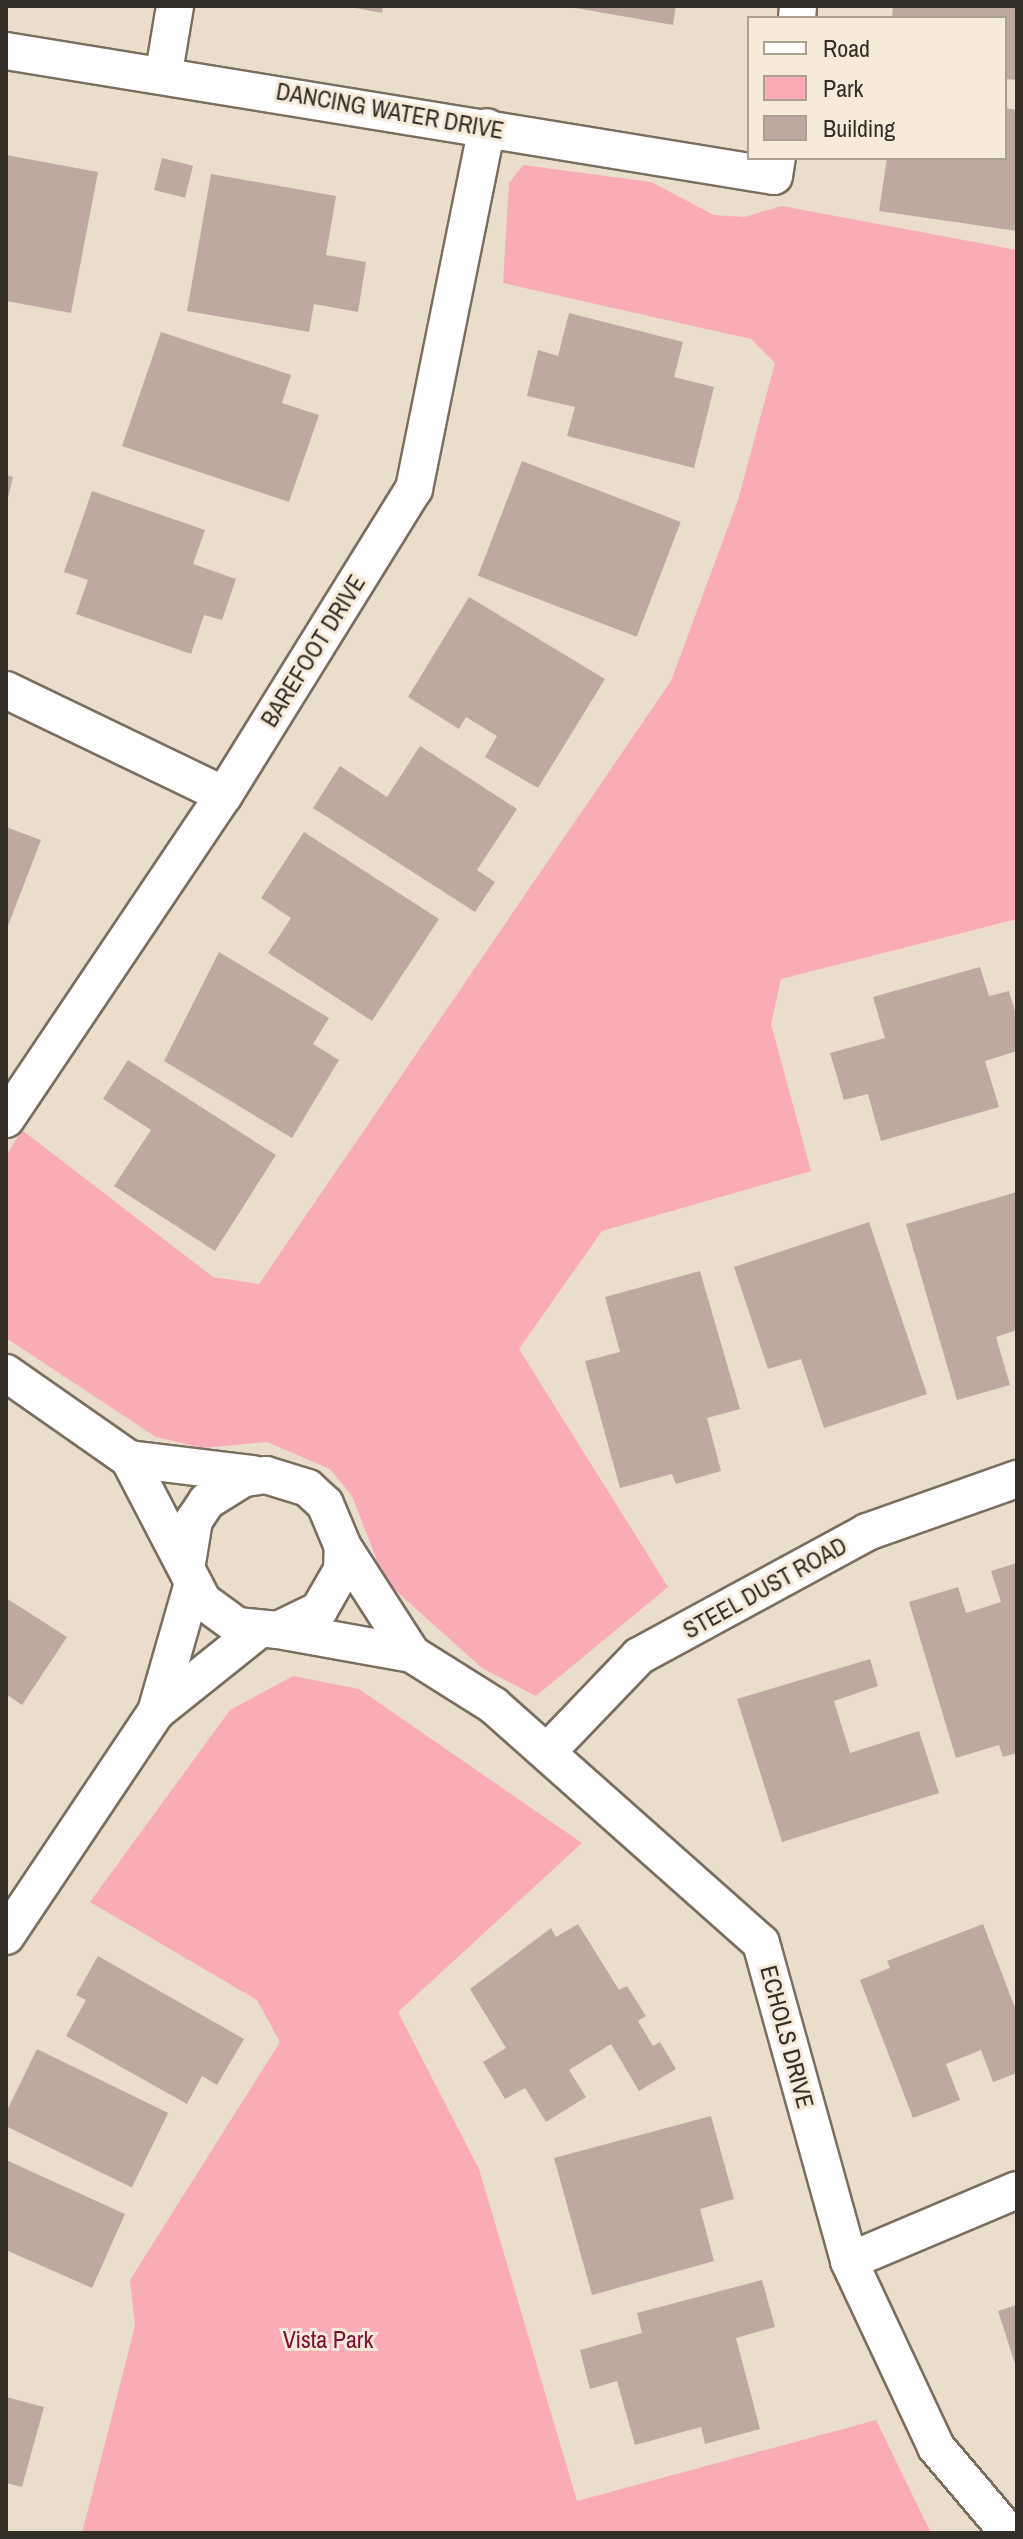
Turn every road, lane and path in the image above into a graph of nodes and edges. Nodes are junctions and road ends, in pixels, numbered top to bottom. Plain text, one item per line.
1 (175, 6) edge
2 (6, 51) edge
3 (164, 72) junction
4 (487, 127) junction
5 (775, 167) edge
6 (6, 690) edge
7 (224, 795) junction
8 (6, 1119) edge
9 (6, 1373) edge
10 (129, 1459) junction
11 (266, 1475) junction
12 (1017, 1479) edge
13 (343, 1547) junction
14 (190, 1573) junction
15 (268, 1631) junction
16 (412, 1654) junction
17 (156, 1712) junction
18 (548, 1751) junction
19 (6, 1936) edge
20 (1017, 2190) edge
21 (849, 2261) junction
22 (1009, 2533) edge

1 - 3 street
2 - 3 street, DANCING WATER DRIVE
3 - 4 street, DANCING WATER DRIVE
4 - 5 street, DANCING WATER DRIVE
4 - 7 street, BAREFOOT DRIVE
6 - 7 street
7 - 8 street, BAREFOOT DRIVE
9 - 10 street
10 - 11 street
10 - 14 street
11 - 13 street
11 - 14 street
12 - 18 street, STEEL DUST ROAD
13 - 15 street
13 - 16 street, ECHOLS DRIVE
14 - 15 street
14 - 17 street
15 - 16 street, ECHOLS DRIVE
15 - 17 street
16 - 18 street, ECHOLS DRIVE
17 - 19 street
18 - 21 street, ECHOLS DRIVE
20 - 21 street
21 - 22 street, ECHOLS DRIVE

